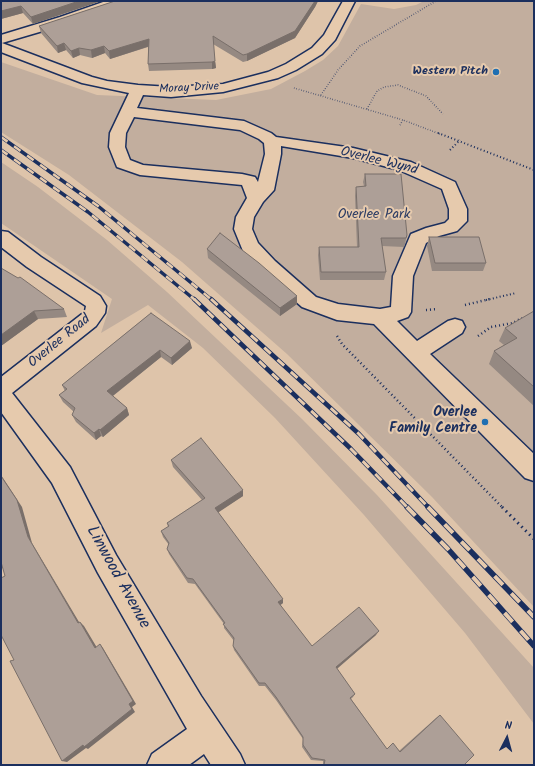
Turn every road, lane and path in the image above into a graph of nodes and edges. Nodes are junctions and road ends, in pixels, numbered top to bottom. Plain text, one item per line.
1 (118, 1) edge
2 (349, 1) edge
3 (436, 1) edge
4 (1, 39) edge
5 (1, 47) edge
6 (273, 75) junction
7 (138, 90) junction
8 (321, 95) junction
9 (367, 109) junction
10 (129, 112) junction
11 (443, 114) dead end
12 (403, 120) junction
13 (400, 125) dead end
14 (460, 140) junction
15 (272, 142) junction
16 (450, 150) dead end
17 (534, 170) edge
18 (253, 190) junction
19 (1, 236) edge
20 (332, 310) junction
21 (528, 315) edge
22 (380, 316) junction
23 (455, 327) dead end
24 (473, 340) dead end
25 (415, 353) junction
26 (1, 389) edge
27 (1, 395) edge
28 (534, 470) edge
29 (534, 539) edge
30 (208, 733) junction
31 (163, 765) edge
32 (229, 765) edge

1 - 4 street
2 - 6 street, Moray Drive
3 - 8 path
5 - 7 street, Moray Drive
6 - 7 street, Moray Drive
6 - 8 path
7 - 10 street
8 - 9 path
9 - 11 path
9 - 12 path
10 - 15 street, Overlee Wynd
10 - 18 street
12 - 13 path
12 - 14 path
14 - 16 path
14 - 17 path
15 - 18 street
15 - 22 street, Overlee Wynd
18 - 20 street, Overlee Wynd
19 - 26 street, Overlee Road
20 - 22 street, Overlee Wynd
20 - 29 path
21 - 24 path
22 - 25 street
23 - 25 street
25 - 28 street
27 - 30 street, Linwood Avenue
30 - 31 street
30 - 32 street, Linwood Avenue

